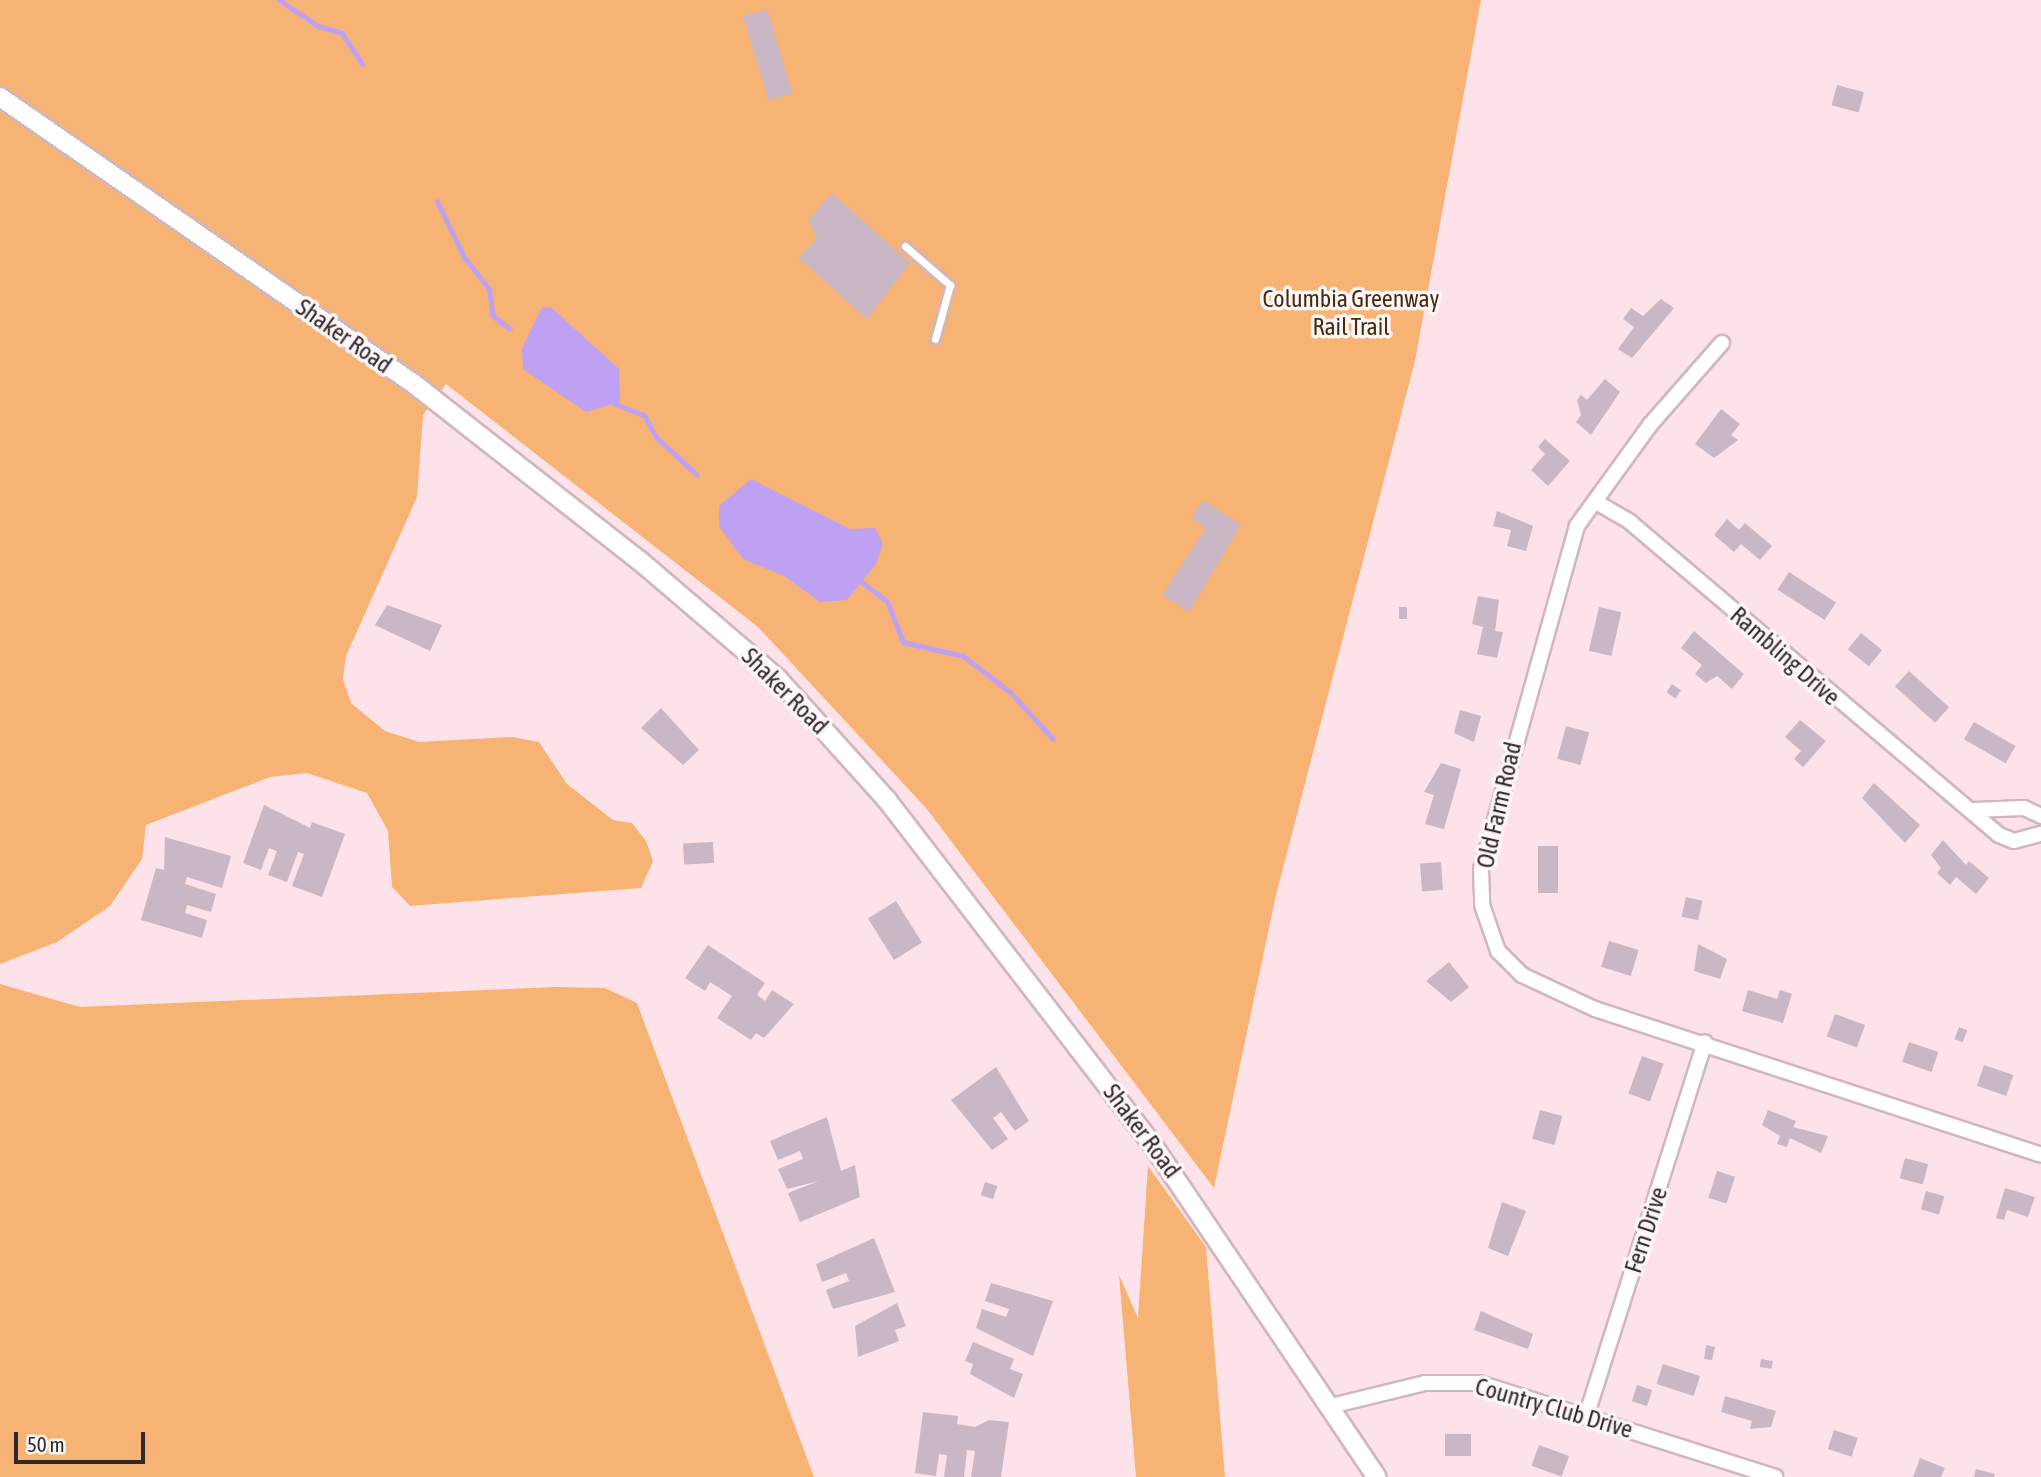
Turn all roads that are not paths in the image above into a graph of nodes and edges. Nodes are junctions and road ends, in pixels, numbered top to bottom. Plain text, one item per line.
1 (0, 97) edge
2 (905, 246) dead end
3 (935, 339) dead end
4 (1722, 343) dead end
5 (1596, 502) junction
6 (1974, 810) junction
7 (2041, 816) edge
8 (2041, 834) edge
9 (1705, 1042) junction
10 (2041, 1155) edge
11 (1331, 1406) junction
12 (1586, 1417) junction
13 (1377, 1477) edge
14 (1774, 1477) edge

1 - 11 street, Shaker Road
2 - 3 lane
4 - 5 street, Old Farm Road
5 - 6 street, Rambling Drive
5 - 9 street, Old Farm Road
6 - 7 street
6 - 8 street, Rambling Drive
9 - 10 street, Old Farm Road
9 - 12 street, Fern Drive
11 - 12 street, Country Club Drive
11 - 13 street, Shaker Road
12 - 14 street, Country Club Drive

